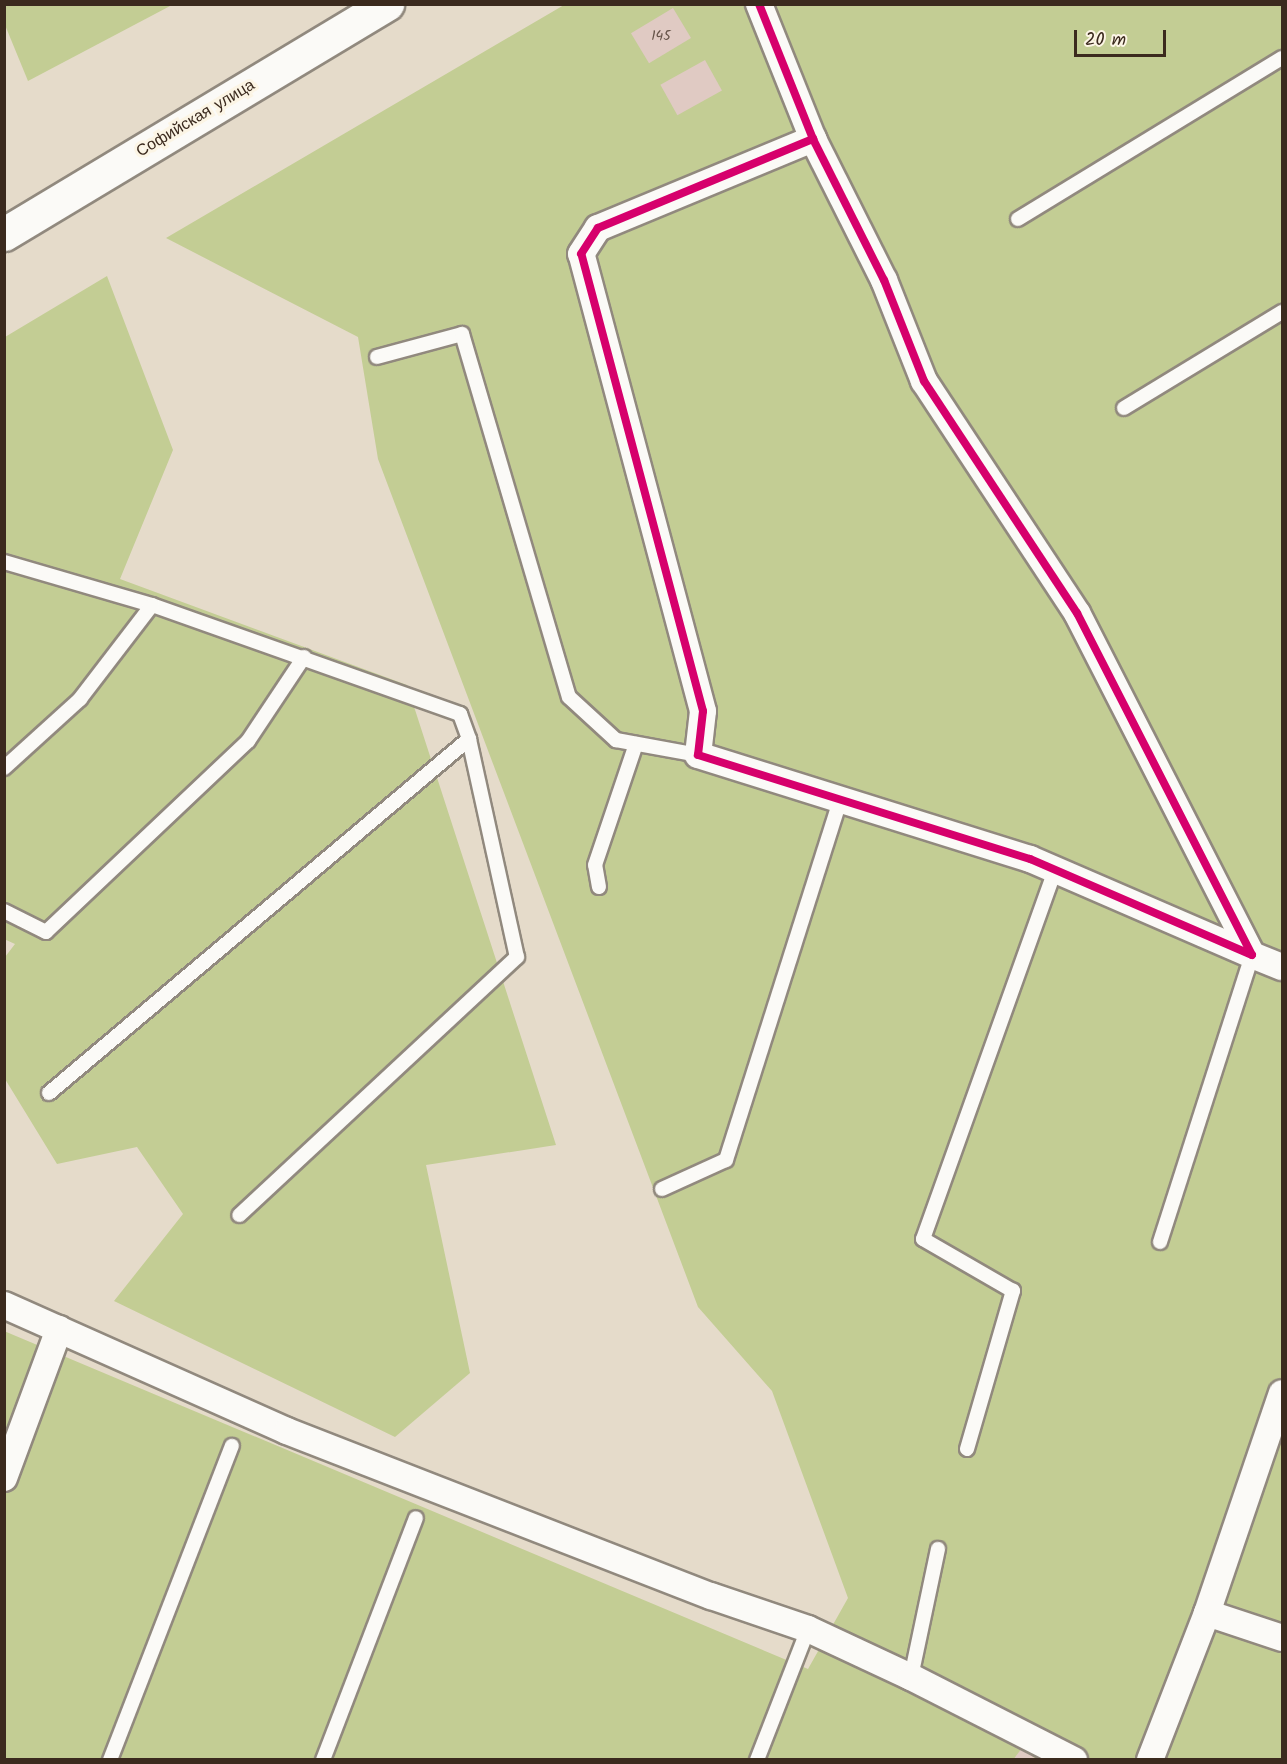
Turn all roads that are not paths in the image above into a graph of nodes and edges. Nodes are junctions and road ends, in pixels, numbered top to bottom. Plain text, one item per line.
1 (387, 4) edge
2 (759, 4) edge
3 (1282, 58) edge
4 (813, 139) junction
5 (1018, 219) dead end
6 (4, 234) edge
7 (1282, 312) edge
8 (377, 357) dead end
9 (1124, 408) dead end
10 (4, 562) edge
11 (152, 605) junction
12 (304, 657) junction
13 (469, 739) junction
14 (636, 744) junction
15 (698, 755) junction
16 (4, 768) edge
17 (840, 800) junction
18 (1055, 870) junction
19 (599, 887) dead end
20 (4, 911) edge
21 (1252, 955) junction
22 (1282, 967) edge
23 (49, 1093) dead end
24 (662, 1189) dead end
25 (239, 1215) dead end
26 (1160, 1242) dead end
27 (4, 1305) edge
28 (59, 1329) junction
29 (1282, 1393) edge
30 (232, 1446) dead end
31 (967, 1449) dead end
32 (4, 1478) edge
33 (416, 1518) dead end
34 (938, 1549) dead end
35 (1207, 1613) junction
36 (808, 1629) junction
37 (1282, 1638) edge
38 (912, 1677) junction
39 (1067, 1758) edge
40 (110, 1760) edge
41 (323, 1760) edge
42 (757, 1760) edge
43 (1150, 1760) edge

1 - 6 main road, Софийская улица
2 - 4 street
3 - 5 lane
4 - 15 street
4 - 21 street
7 - 9 lane
8 - 14 lane
10 - 11 lane
11 - 12 lane
11 - 16 lane
12 - 13 lane
12 - 20 lane
13 - 23 lane
13 - 25 lane
14 - 15 lane
14 - 19 lane
15 - 17 street
17 - 18 street
17 - 24 lane
18 - 21 street
18 - 31 lane
21 - 22 street
21 - 26 lane
27 - 28 street
28 - 32 street
28 - 36 street
29 - 35 street
30 - 40 lane
33 - 41 lane
34 - 38 lane
35 - 37 street
35 - 43 street
36 - 38 street
36 - 42 lane
38 - 39 street

